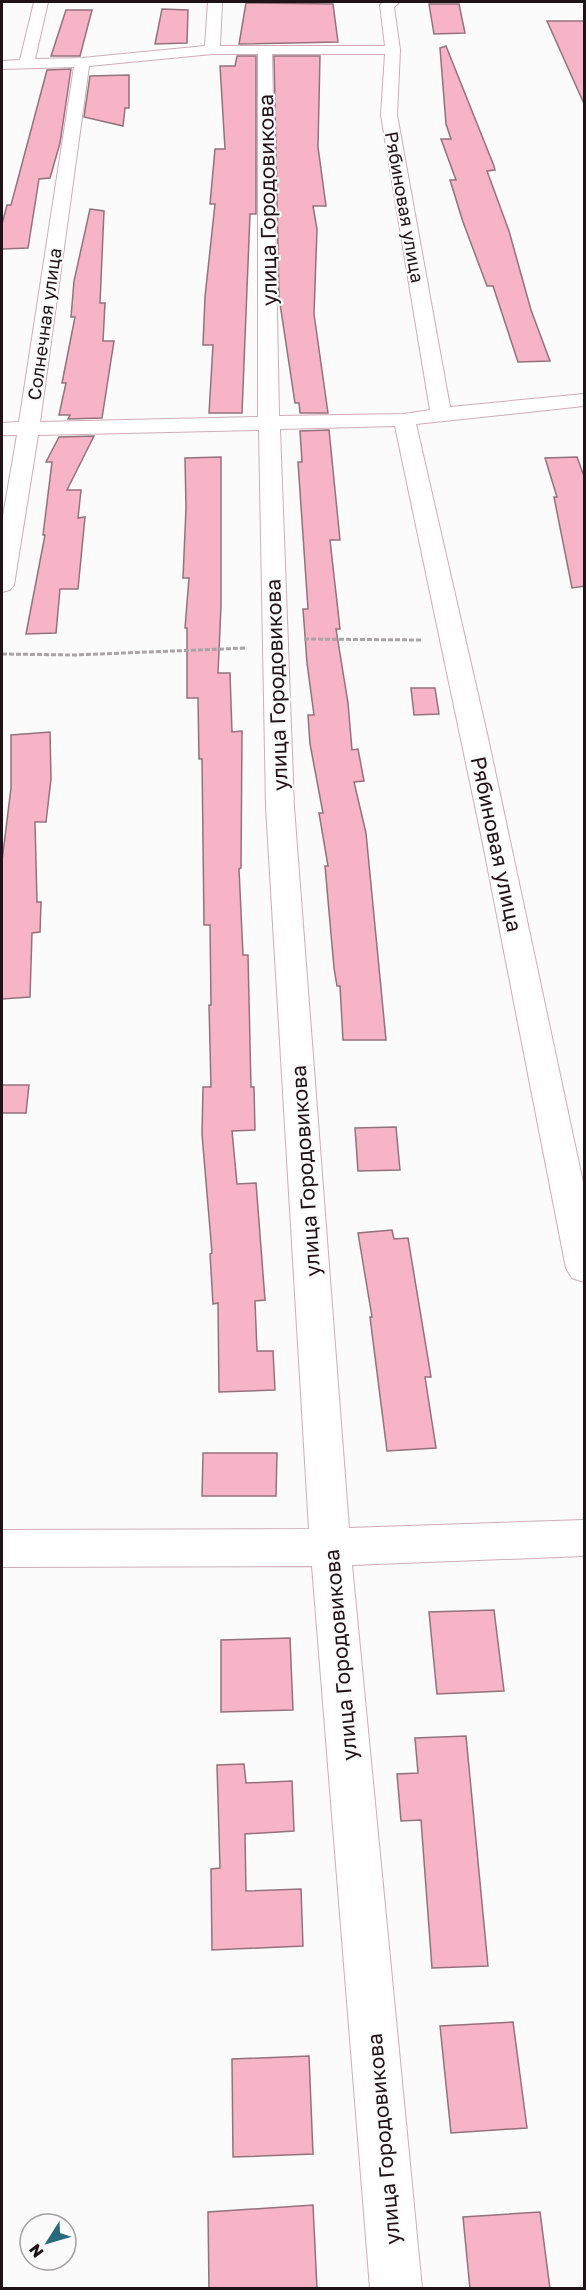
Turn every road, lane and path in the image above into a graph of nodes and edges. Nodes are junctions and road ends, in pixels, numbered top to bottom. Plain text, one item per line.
1 (41, 2) edge
2 (215, 2) edge
3 (393, 2) edge
4 (212, 50) junction
5 (265, 50) junction
6 (393, 50) junction
7 (81, 62) junction
8 (26, 64) junction
9 (2, 65) edge
10 (585, 400) edge
11 (441, 414) junction
12 (404, 420) junction
13 (269, 425) junction
14 (29, 428) junction
15 (2, 429) edge
16 (2, 585) edge
17 (453, 641) junction
18 (275, 647) junction
19 (2, 654) edge
20 (585, 1268) edge
21 (585, 1538) edge
22 (330, 1547) junction
23 (2, 1549) edge
24 (396, 2289) edge

1 - 8 street
2 - 4 street
3 - 6 street, Рябиновая улица
4 - 5 street
4 - 7 street
5 - 6 street
5 - 13 street, улица Городовикова
6 - 11 street, Рябиновая улица
7 - 8 street
7 - 14 street, Солнечная улица
8 - 9 street
10 - 11 street
11 - 12 street
12 - 13 street
12 - 17 street, Рябиновая улица
13 - 14 street
13 - 18 street, улица Городовикова
14 - 15 street
14 - 16 street, Солнечная улица
17 - 18 path
17 - 20 street, Рябиновая улица
18 - 19 path
18 - 22 street, улица Городовикова
21 - 22 street
22 - 23 street
22 - 24 street, улица Городовикова

